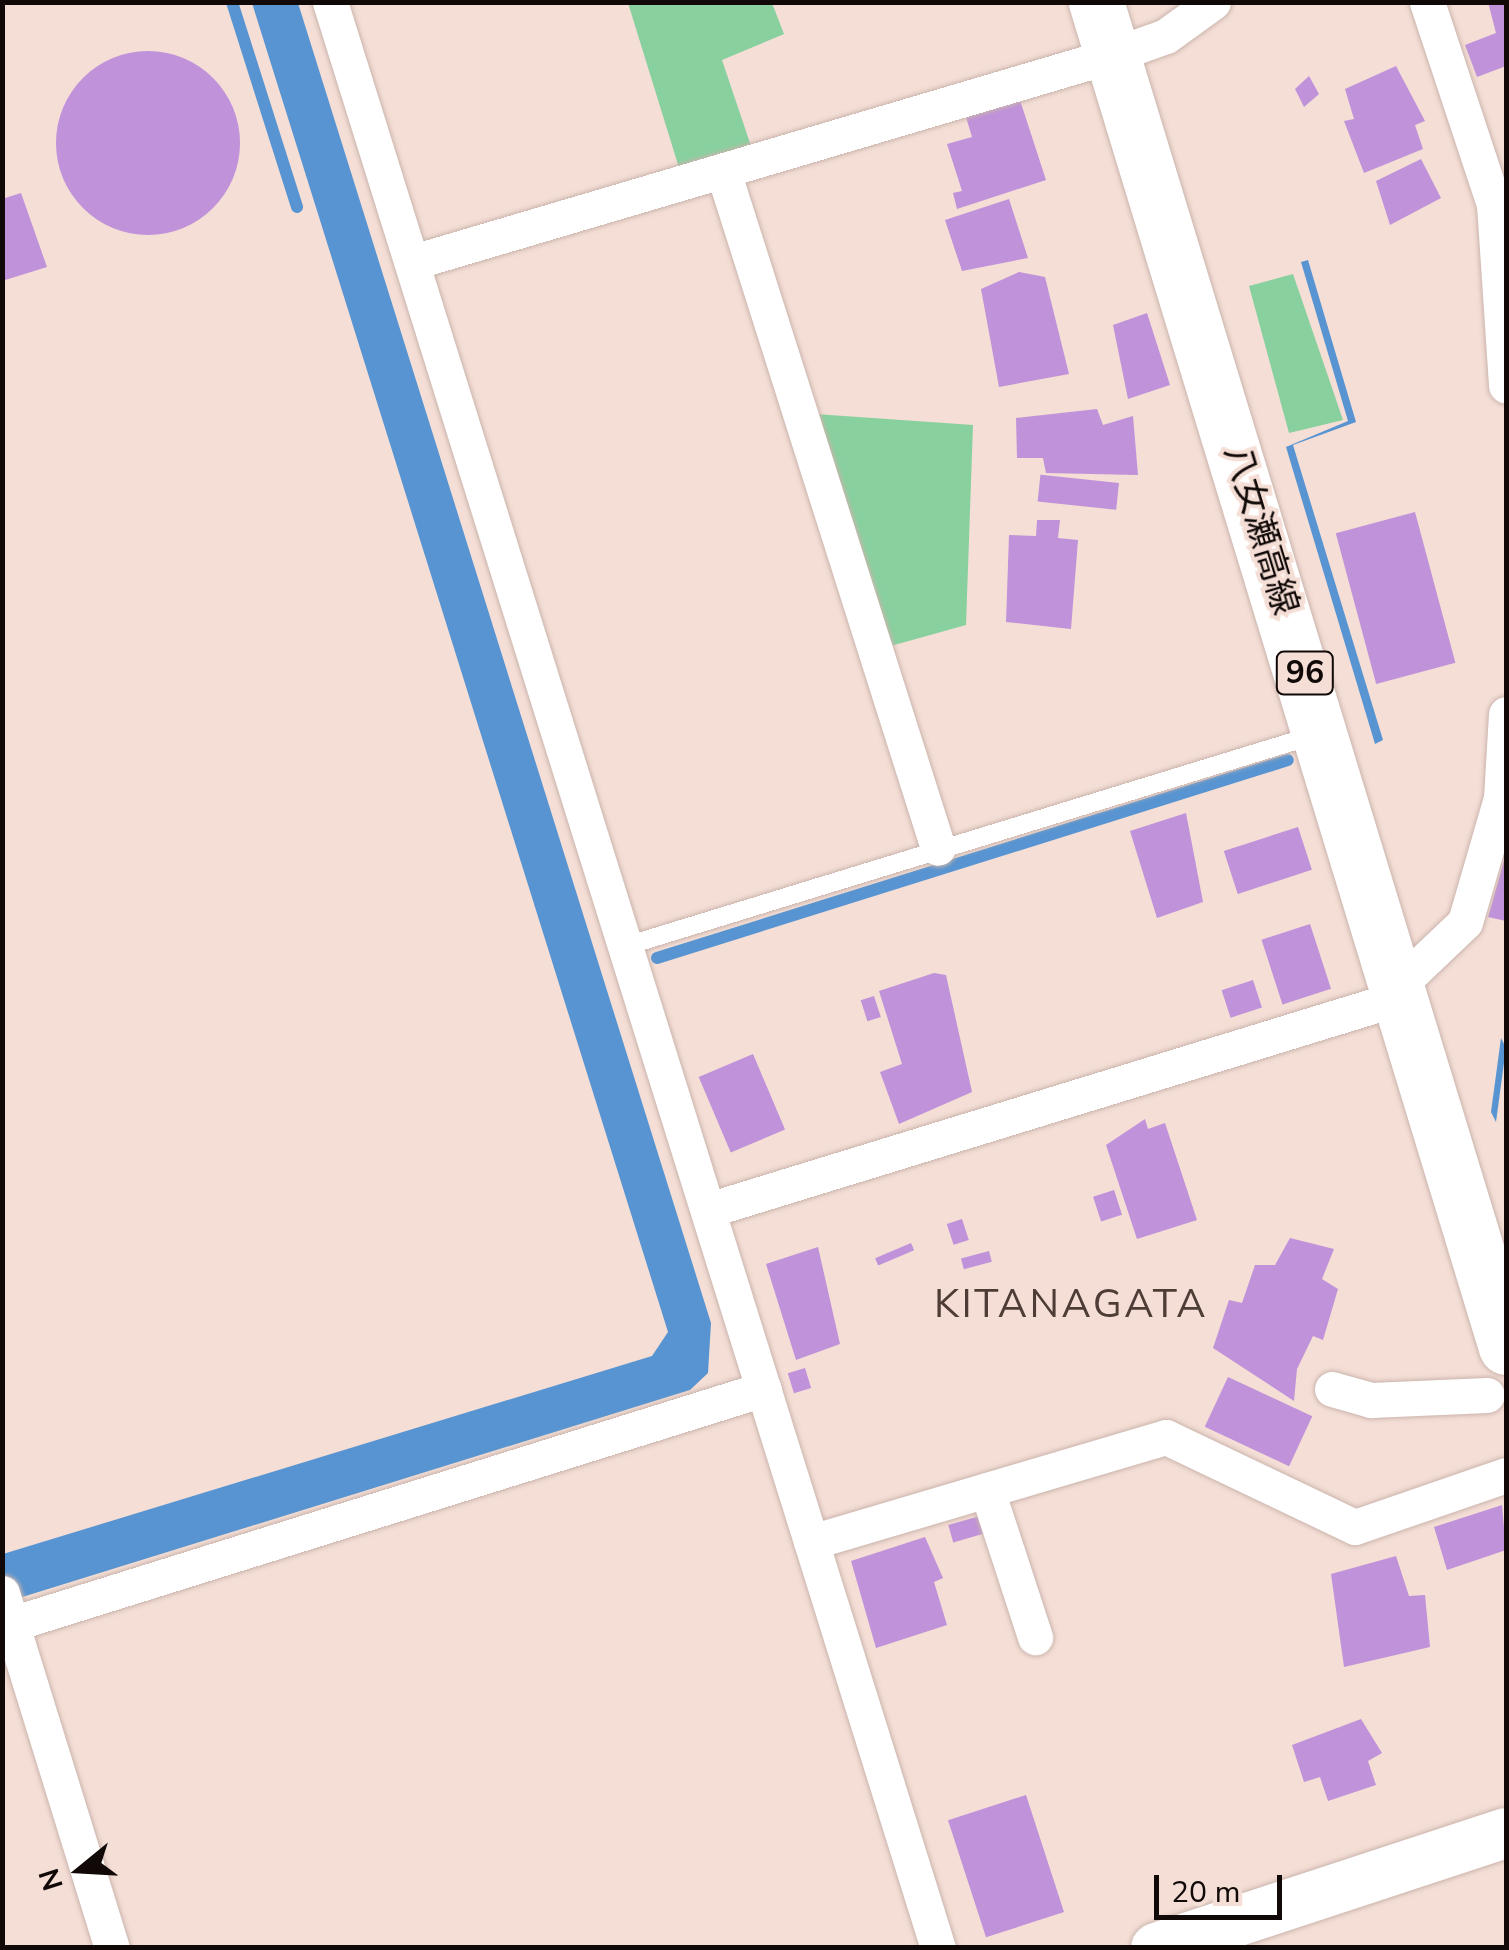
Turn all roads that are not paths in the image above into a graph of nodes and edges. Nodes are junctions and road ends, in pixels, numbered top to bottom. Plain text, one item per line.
1 (330, 2) edge
2 (1096, 2) edge
3 (1212, 2) edge
4 (1428, 2) edge
5 (1113, 55) junction
6 (723, 170) junction
7 (413, 262) junction
8 (1506, 386) edge
9 (1506, 714) edge
10 (1298, 740) dead end
11 (1500, 823) edge
12 (938, 848) junction
13 (626, 946) junction
14 (1404, 989) junction
15 (708, 1210) junction
16 (1496, 1371) edge
17 (764, 1388) junction
18 (1332, 1388) dead end
19 (1506, 1475) edge
20 (987, 1490) junction
21 (812, 1542) junction
22 (6, 1615) edge
23 (1035, 1638) dead end
24 (1506, 1833) edge
25 (112, 1948) edge
26 (938, 1948) edge
27 (1156, 1948) edge

1 - 7 street
2 - 5 main road, 八女瀬高線 / 96
3 - 5 street
4 - 8 street
5 - 6 street
5 - 14 main road, 八女瀬高線 / 96
6 - 7 street
6 - 12 street
7 - 13 street
9 - 11 street
10 - 12 lane
11 - 14 street
12 - 13 lane
13 - 15 street
14 - 15 street
14 - 16 main road, 八女瀬高線 / 96
15 - 17 street
16 - 18 street
17 - 21 street
17 - 22 street
19 - 20 street
20 - 21 street
20 - 23 street
21 - 26 street
22 - 25 street
24 - 27 street

